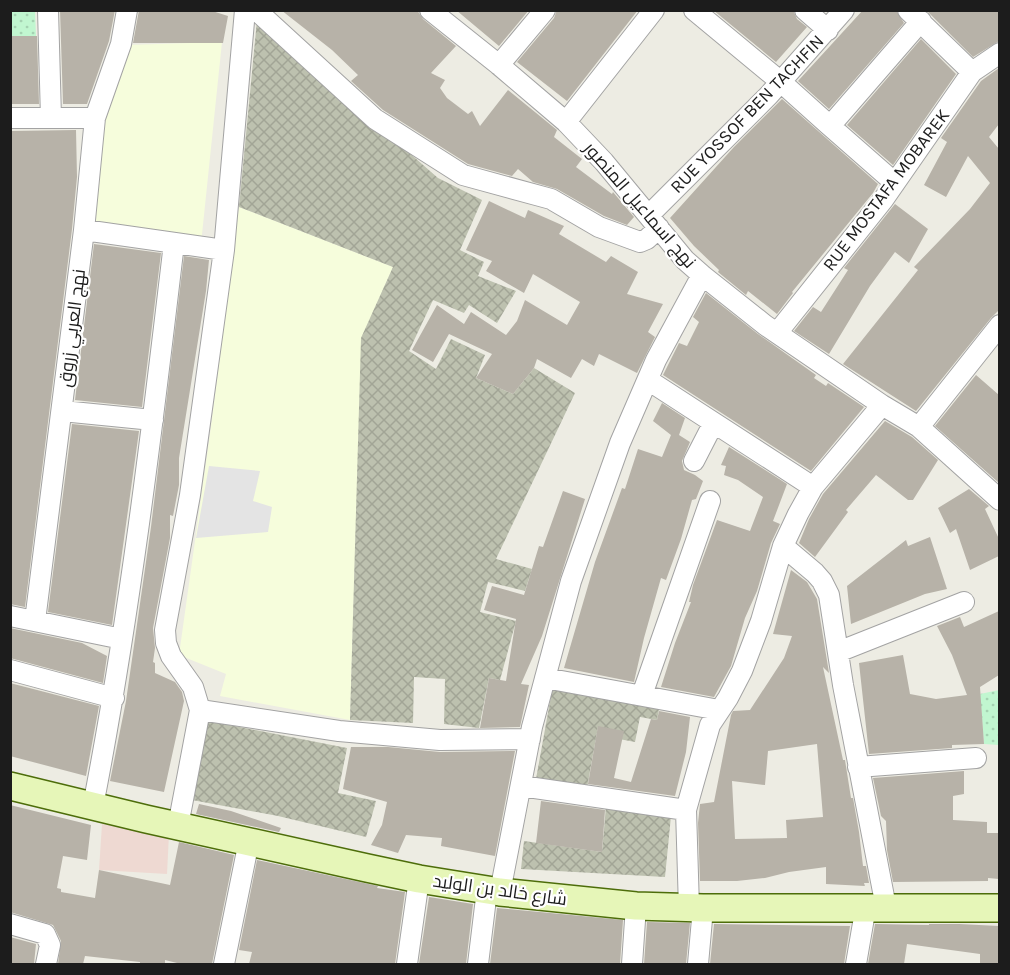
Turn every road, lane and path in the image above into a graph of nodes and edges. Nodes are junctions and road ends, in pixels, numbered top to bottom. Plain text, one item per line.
1 (48, 10) edge
2 (127, 10) edge
3 (430, 10) edge
4 (545, 10) edge
5 (654, 10) edge
6 (694, 10) edge
7 (805, 10) edge
8 (844, 10) edge
9 (243, 11) edge
10 (915, 16) edge
11 (828, 30) junction
12 (999, 53) edge
13 (499, 64) junction
14 (972, 72) junction
15 (782, 82) junction
16 (10, 118) edge
17 (51, 118) junction
18 (95, 118) junction
19 (566, 122) junction
20 (830, 126) junction
21 (895, 183) junction
22 (654, 222) junction
23 (84, 230) junction
24 (174, 243) junction
25 (224, 250) junction
26 (702, 275) junction
27 (999, 325) edge
28 (777, 333) junction
29 (648, 380) junction
30 (882, 405) junction
31 (62, 411) junction
32 (153, 420) junction
33 (713, 424) junction
34 (919, 427) junction
35 (694, 461) dead end
36 (813, 487) junction
37 (999, 500) edge
38 (710, 501) dead end
39 (783, 546) junction
40 (964, 602) dead end
41 (10, 616) edge
42 (35, 621) junction
43 (122, 639) junction
44 (837, 652) junction
45 (10, 670) edge
46 (545, 678) junction
47 (642, 695) junction
48 (114, 698) junction
49 (200, 710) junction
50 (720, 710) junction
51 (530, 739) junction
52 (975, 758) dead end
53 (858, 767) junction
54 (10, 786) edge
55 (521, 786) junction
56 (93, 806) junction
57 (686, 810) junction
58 (178, 826) junction
59 (249, 841) junction
60 (419, 879) junction
61 (494, 891) junction
62 (636, 906) junction
63 (876, 907) junction
64 (696, 908) junction
65 (999, 908) edge
66 (10, 924) edge
67 (46, 964) edge
68 (224, 964) edge
69 (407, 964) edge
70 (478, 964) edge
71 (632, 964) edge
72 (698, 964) edge
73 (856, 964) edge

1 - 17 street
2 - 18 street, نهج العربي زروق
3 - 13 street, نهج اسماعيل المنصور
4 - 13 street
5 - 19 street
6 - 15 street
7 - 11 street
8 - 11 street, RUE YOSSOF BEN TACHFIN
9 - 22 street, RUE YOSSOF BEN TACHFIN
9 - 25 street
10 - 14 street
10 - 20 street
11 - 15 street, RUE YOSSOF BEN TACHFIN
12 - 14 street, RUE MOSTAFA MOBAREK
13 - 19 street, نهج اسماعيل المنصور
14 - 21 street, RUE MOSTAFA MOBAREK
15 - 20 street
15 - 22 street, RUE YOSSOF BEN TACHFIN
16 - 17 street
17 - 18 street
18 - 23 street, نهج العربي زروق
19 - 22 street, نهج اسماعيل المنصور
20 - 21 street
21 - 28 street, RUE MOSTAFA MOBAREK
22 - 26 street, نهج اسماعيل المنصور
23 - 24 street
23 - 31 street, نهج العربي زروق
24 - 25 street
24 - 32 street
25 - 49 street
26 - 28 street, نهج اسماعيل المنصور
26 - 29 street
27 - 34 street
28 - 30 street, نهج اسماعيل المنصور
29 - 33 street
29 - 46 street
30 - 34 street, نهج اسماعيل المنصور
30 - 36 street
31 - 32 street
31 - 42 street, نهج العربي زروق
32 - 43 street
33 - 35 street
33 - 36 street
34 - 37 street, نهج اسماعيل المنصور
36 - 39 street
38 - 47 street
39 - 44 street
39 - 50 street
40 - 44 street
41 - 42 street
42 - 43 street
43 - 48 street
44 - 53 street
45 - 48 street
46 - 47 street
46 - 51 street
47 - 50 street
48 - 56 street
49 - 51 street
49 - 58 street
50 - 57 street
51 - 55 street
52 - 53 street
53 - 63 street
54 - 56 street, شارع خالد بن الوليد
55 - 57 street
55 - 61 street
56 - 58 street, شارع خالد بن الوليد
57 - 64 street
58 - 59 street, شارع خالد بن الوليد
59 - 60 street, شارع خالد بن الوليد
59 - 68 street
60 - 61 street, شارع خالد بن الوليد
60 - 69 street
61 - 62 street, شارع خالد بن الوليد
61 - 70 street
62 - 64 street, شارع خالد بن الوليد
62 - 71 street
63 - 64 street, شارع خالد بن الوليد
63 - 65 street, شارع خالد بن الوليد
63 - 73 street
64 - 72 street
66 - 67 street

